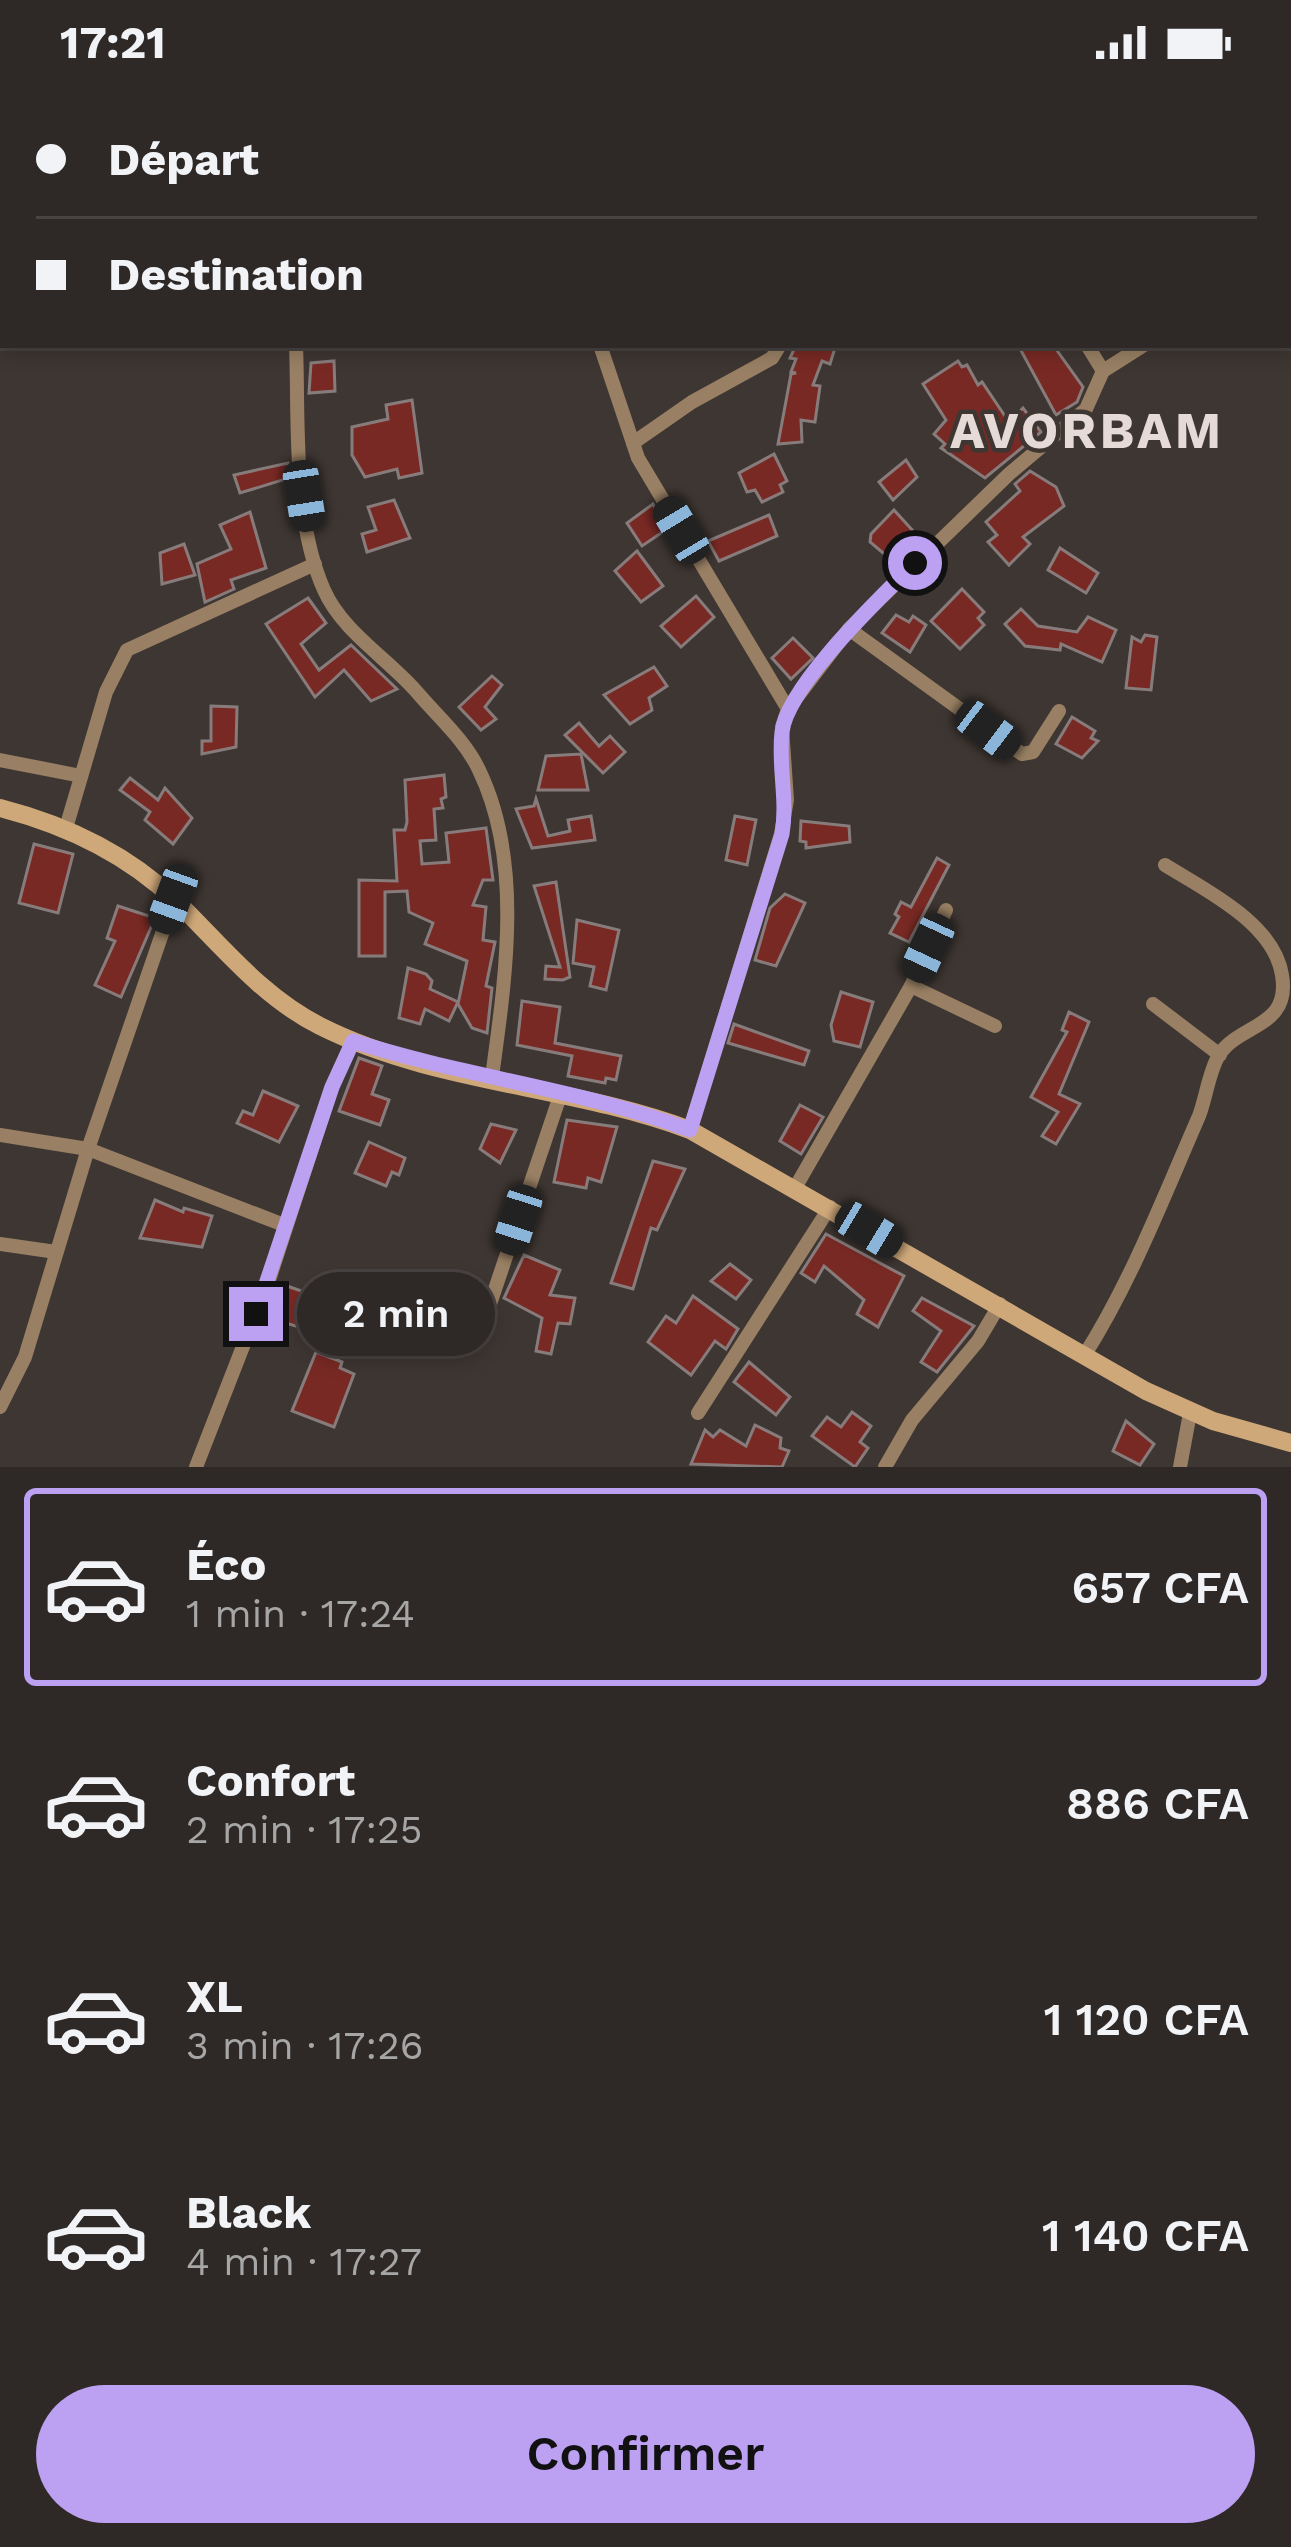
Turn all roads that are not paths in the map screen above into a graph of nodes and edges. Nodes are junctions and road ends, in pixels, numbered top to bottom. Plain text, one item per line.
1 (296, 348) edge
2 (601, 348) edge
3 (778, 348) edge
4 (1089, 348) edge
5 (1139, 348) edge
6 (1103, 370) junction
7 (633, 443) junction
8 (316, 564) junction
9 (849, 629) junction
10 (788, 709) junction
11 (1059, 711) dead end
12 (0, 760) edge
13 (80, 776) junction
14 (0, 808) edge
15 (66, 828) junction
16 (1165, 865) dead end
17 (173, 899) junction
18 (946, 910) dead end
19 (911, 986) junction
20 (1153, 1004) dead end
21 (995, 1026) dead end
22 (353, 1041) junction
23 (1220, 1055) junction
24 (492, 1077) junction
25 (561, 1093) junction
26 (690, 1130) junction
27 (0, 1136) edge
28 (88, 1149) junction
29 (795, 1188) junction
30 (830, 1207) junction
31 (284, 1225) junction
32 (0, 1244) edge
33 (56, 1252) junction
34 (1000, 1304) junction
35 (488, 1310) dead end
36 (1084, 1356) junction
37 (0, 1407) edge
38 (698, 1413) dead end
39 (1190, 1413) junction
40 (1291, 1443) edge
41 (196, 1467) edge
42 (885, 1467) edge
43 (1180, 1467) edge

1 - 8 street
2 - 7 street
3 - 7 street
4 - 6 street
5 - 6 street
6 - 9 street
7 - 10 street
8 - 13 street
8 - 24 street
9 - 10 street
9 - 11 street
10 - 26 street
12 - 13 street
13 - 15 street
14 - 15 street
15 - 17 street
16 - 23 street
17 - 22 street
17 - 28 street
18 - 19 street
19 - 21 street
19 - 29 street
20 - 23 street
22 - 24 street
22 - 31 street
23 - 36 street
24 - 25 street
25 - 26 street
25 - 35 street
26 - 29 street
27 - 28 street
28 - 31 street
28 - 33 street
29 - 30 street
30 - 34 street
30 - 38 street
31 - 41 street
32 - 33 street
33 - 37 street
34 - 36 street
34 - 42 street
36 - 39 street
39 - 40 street
39 - 43 street

